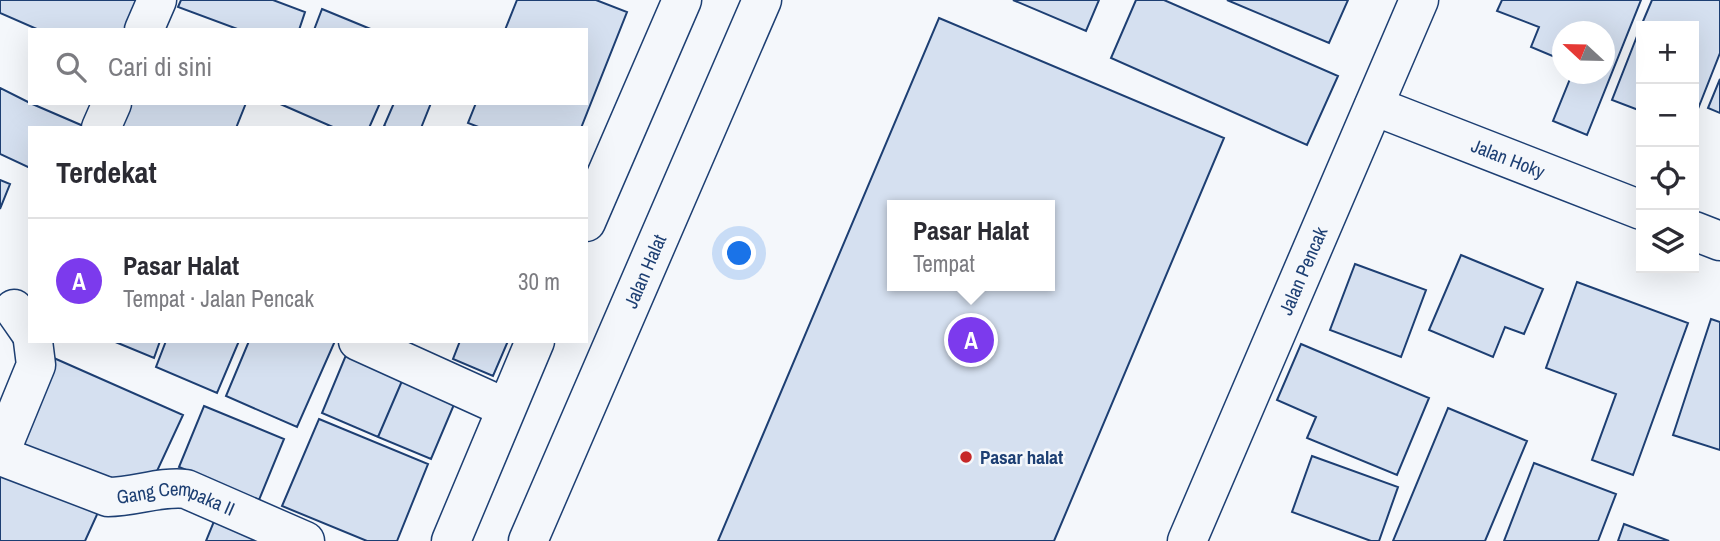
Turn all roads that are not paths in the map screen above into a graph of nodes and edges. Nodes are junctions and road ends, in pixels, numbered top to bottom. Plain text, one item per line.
1 (156, 0) edge
2 (682, 0) edge
3 (762, 0) edge
4 (1419, 0) edge
5 (145, 28) edge
6 (111, 105) edge
7 (1374, 106) junction
8 (102, 126) edge
9 (1638, 210) edge
10 (588, 217) edge
11 (1699, 233) edge
12 (1720, 241) edge
13 (33, 343) edge
14 (362, 343) edge
15 (534, 343) edge
16 (506, 408) junction
17 (305, 541) edge
18 (451, 541) edge
19 (528, 541) edge
20 (1187, 541) edge

1 - 5 street
2 - 10 street
3 - 19 street, Jalan Halat
4 - 7 street, Jalan Pencak
6 - 8 street
7 - 9 street, Jalan Hoky
7 - 20 street, Jalan Pencak
11 - 12 street
13 - 17 street, Gang Cempaka II
14 - 16 street
15 - 16 street
16 - 18 street

